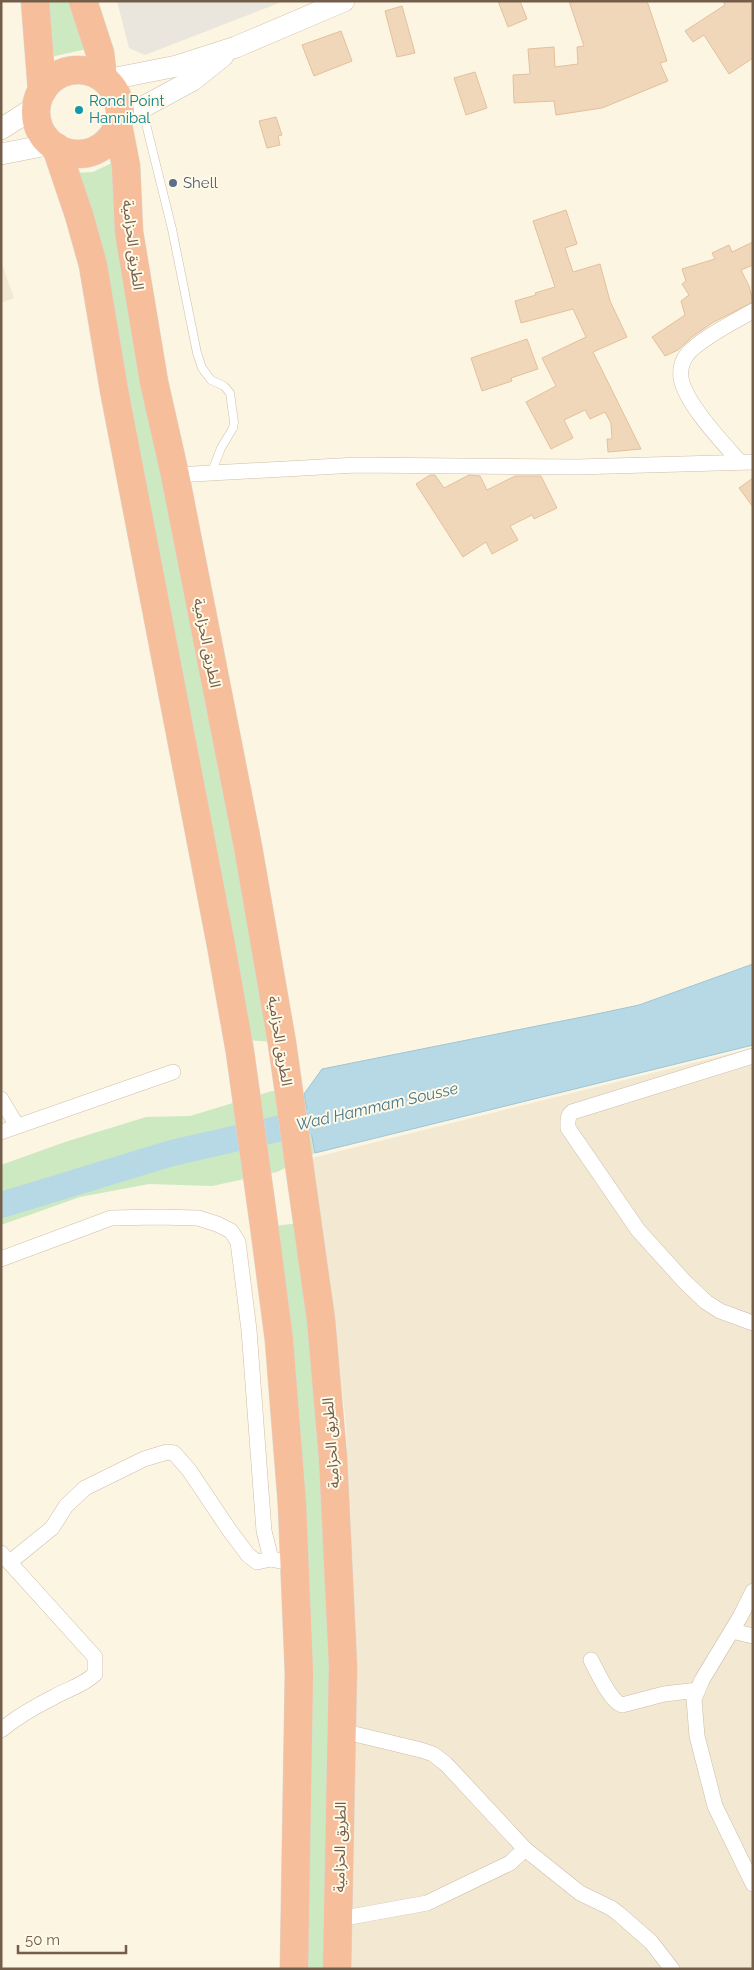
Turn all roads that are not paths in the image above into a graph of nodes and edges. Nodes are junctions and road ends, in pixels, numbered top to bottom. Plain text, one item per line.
1 (35, 1) edge
2 (83, 1) edge
3 (344, 1) edge
4 (236, 47) junction
5 (104, 79) junction
6 (39, 98) junction
7 (126, 118) junction
8 (1, 129) edge
9 (54, 145) junction
10 (1, 154) edge
11 (753, 311) edge
12 (746, 462) edge
13 (175, 474) junction
14 (211, 474) junction
15 (753, 1056) edge
16 (173, 1072) dead end
17 (1, 1099) edge
18 (18, 1126) junction
19 (1, 1132) edge
20 (1, 1260) edge
21 (753, 1323) edge
22 (5, 1557) edge
23 (282, 1561) junction
24 (753, 1591) edge
25 (732, 1631) junction
26 (753, 1636) edge
27 (591, 1660) dead end
28 (698, 1690) junction
29 (1, 1730) edge
30 (342, 1732) junction
31 (525, 1849) junction
32 (753, 1884) edge
33 (339, 1919) junction
34 (294, 1969) edge
35 (337, 1969) edge
36 (672, 1969) edge

1 - 6 highway
2 - 5 highway, الطريق الحزامية
3 - 4 main road
4 - 5 main road
4 - 7 main road
5 - 6 highway
5 - 7 highway, الطريق الحزامية
6 - 8 main road
6 - 9 highway
7 - 9 highway
7 - 13 highway, الطريق الحزامية
7 - 14 lane
9 - 10 main road
9 - 23 highway
11 - 12 street
12 - 14 street
13 - 14 street
13 - 30 highway, الطريق الحزامية
15 - 21 street
16 - 18 street
17 - 18 street
18 - 19 street
20 - 23 street
22 - 23 street
22 - 29 street
23 - 34 highway
24 - 25 street
25 - 26 street
25 - 28 street
27 - 28 street
28 - 32 street
30 - 31 street
30 - 33 highway, الطريق الحزامية
31 - 33 street
31 - 36 street
33 - 35 highway, الطريق الحزامية

